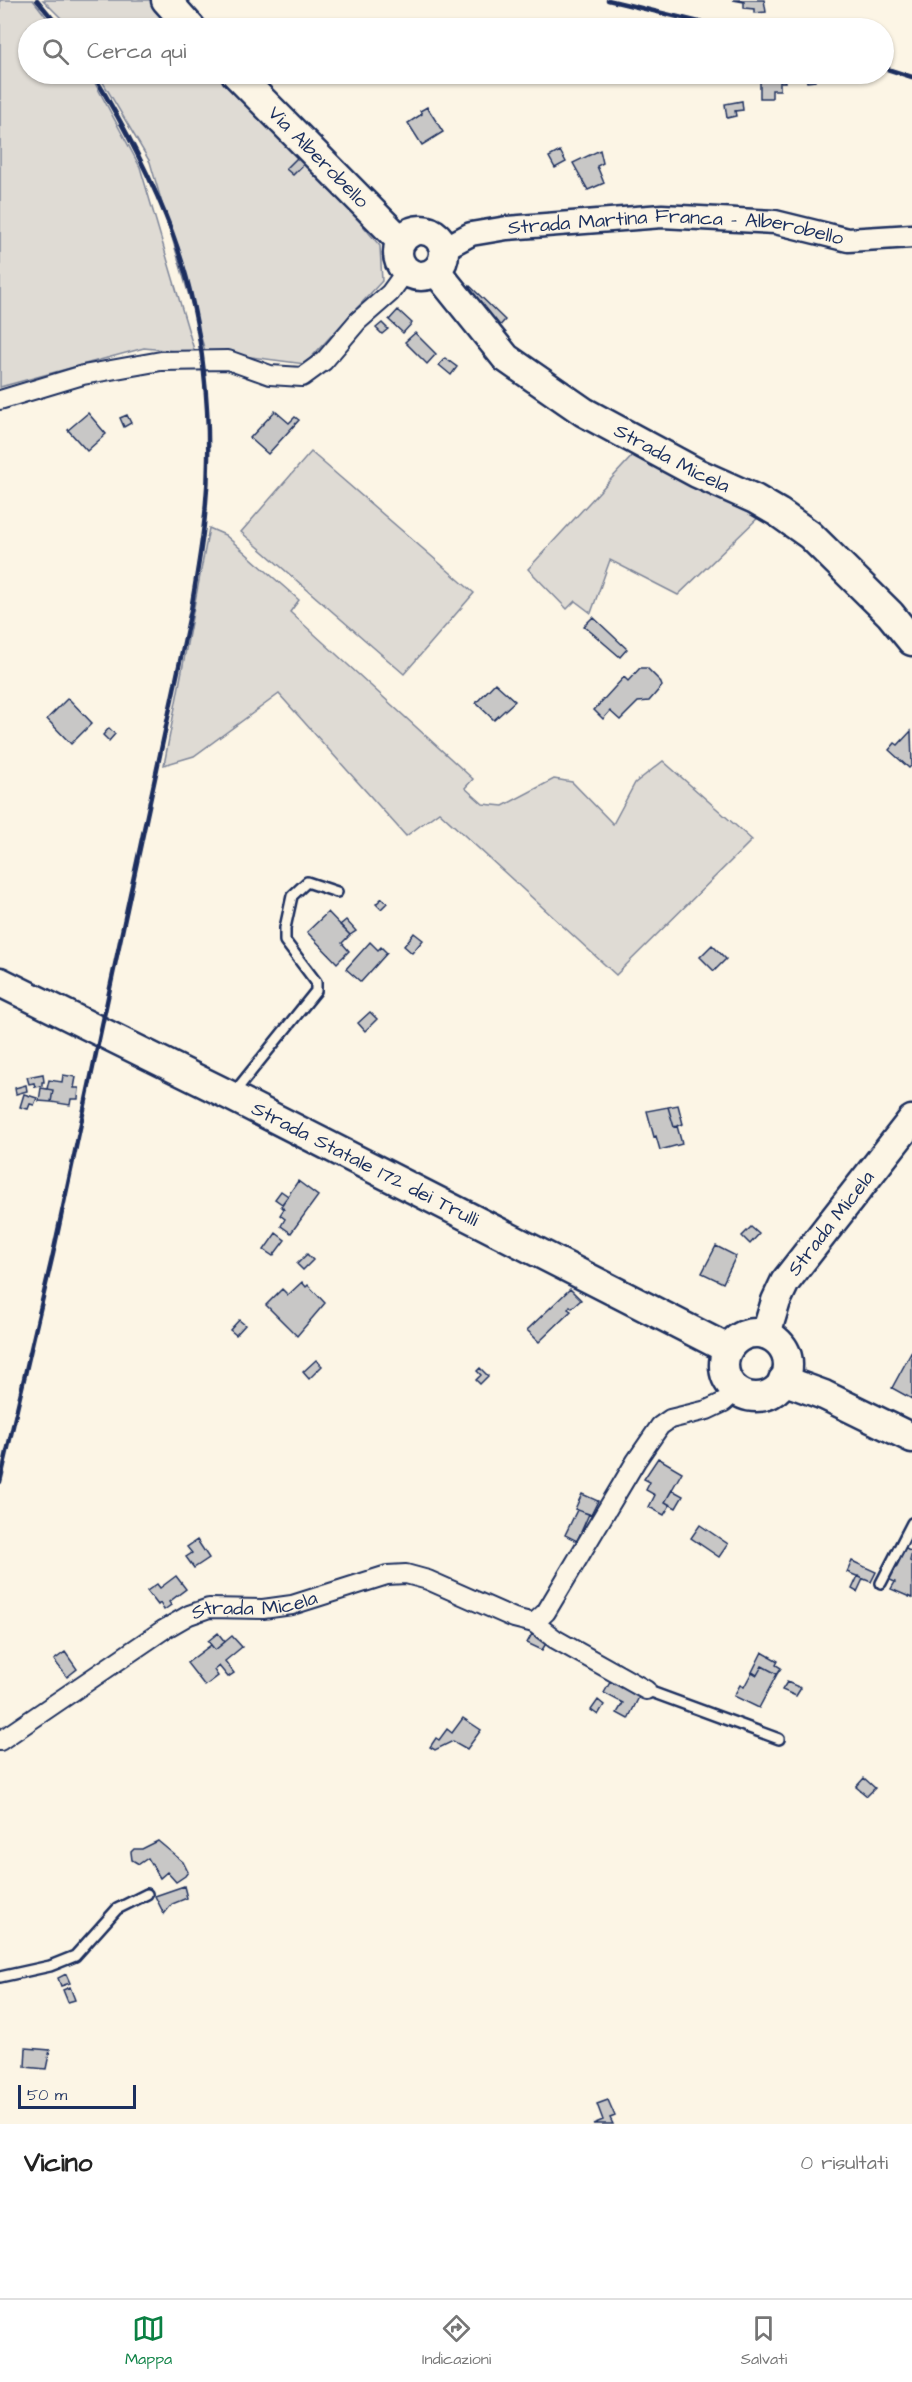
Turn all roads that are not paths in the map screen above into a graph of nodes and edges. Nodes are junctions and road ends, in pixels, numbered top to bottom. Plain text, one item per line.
1 (166, 0) edge
2 (182, 18) edge
3 (246, 84) edge
4 (912, 236) edge
5 (401, 241) junction
6 (440, 260) junction
7 (406, 271) junction
8 (0, 400) edge
9 (901, 619) edge
10 (912, 641) edge
11 (337, 892) dead end
12 (0, 982) edge
13 (231, 1096) junction
14 (912, 1120) edge
15 (766, 1334) junction
16 (728, 1349) junction
17 (783, 1380) junction
18 (736, 1390) junction
19 (912, 1438) edge
20 (912, 1523) edge
21 (880, 1583) dead end
22 (534, 1623) junction
23 (646, 1690) joint
24 (779, 1739) dead end
25 (0, 1741) edge
26 (147, 1894) dead end
27 (0, 1977) edge

1 - 2 main road
3 - 5 main road, Via Alberobello
4 - 6 street, Strada Martina Franca - Alberobello
5 - 6 main road
5 - 7 main road
6 - 7 main road
6 - 9 main road, Strada Micela
7 - 8 street
9 - 10 main road, Strada Micela
11 - 13 lane
12 - 13 main road, Strada Statale 172 dei Trulli
13 - 16 main road, Strada Statale 172 dei Trulli
14 - 15 main road, Strada Micela
15 - 16 main road
15 - 17 main road
16 - 18 main road
17 - 18 main road
17 - 19 main road
18 - 22 street
20 - 21 lane
22 - 23 street, Strada Micela
22 - 25 street, Strada Micela
23 - 24 lane
26 - 27 lane

